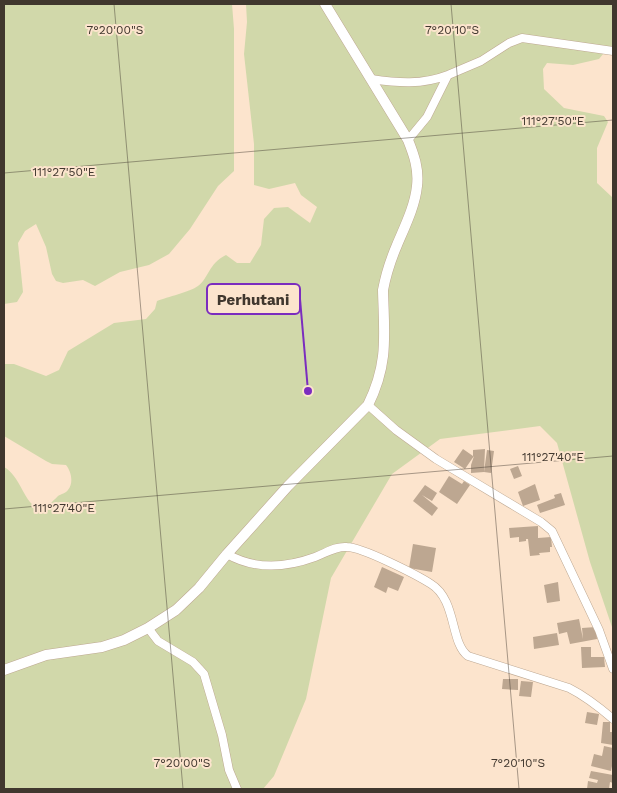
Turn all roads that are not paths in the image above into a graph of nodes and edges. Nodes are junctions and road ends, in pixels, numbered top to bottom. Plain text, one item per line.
1 (325, 4) edge
2 (613, 51) edge
3 (448, 75) junction
4 (371, 79) junction
5 (408, 140) junction
6 (368, 405) junction
7 (227, 554) junction
8 (148, 628) junction
9 (613, 669) edge
10 (4, 670) edge
11 (613, 719) edge
12 (236, 789) edge

1 - 4 street
2 - 3 street
3 - 4 street
3 - 5 street
4 - 5 street
5 - 6 street
6 - 7 street
6 - 9 street
7 - 8 street
7 - 11 street
8 - 10 street
8 - 12 street

